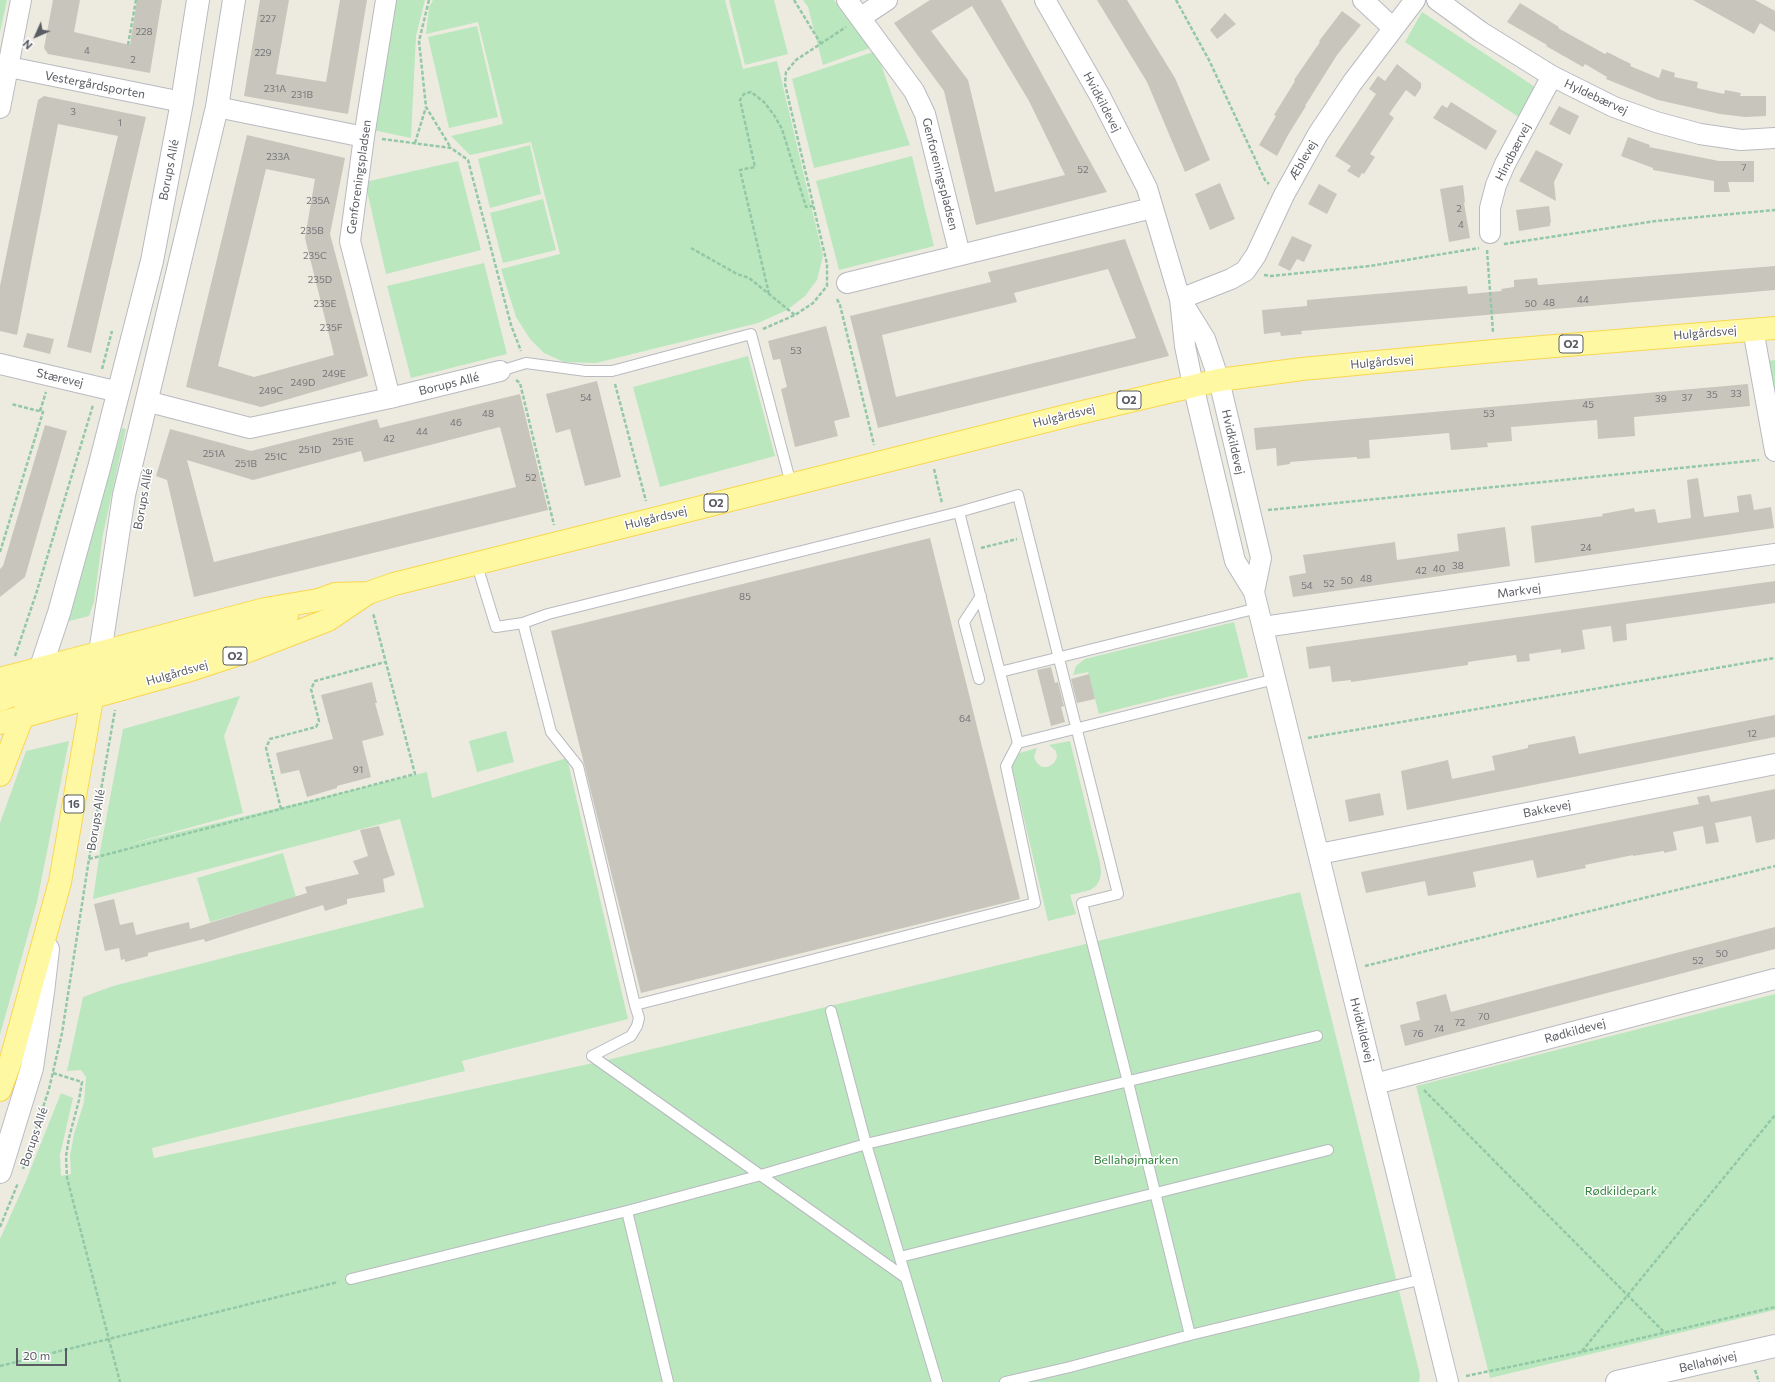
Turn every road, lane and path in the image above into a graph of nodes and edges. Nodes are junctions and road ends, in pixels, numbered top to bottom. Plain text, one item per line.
1 (21, 0) edge
2 (136, 0) edge
3 (198, 0) edge
4 (234, 0) edge
5 (386, 0) edge
6 (429, 0) edge
7 (794, 0) edge
8 (847, 0) edge
9 (887, 0) edge
10 (1045, 0) edge
11 (1176, 0) edge
12 (1363, 0) edge
13 (1415, 0) edge
14 (1437, 0) edge
15 (860, 18) junction
16 (1392, 28) junction
17 (820, 44) junction
18 (128, 45) dead end
19 (9, 67) junction
20 (1552, 76) junction
21 (182, 102) junction
22 (217, 106) junction
23 (426, 106) junction
24 (0, 108) edge
25 (364, 137) junction
26 (1775, 138) edge
27 (415, 143) junction
28 (451, 148) junction
29 (1284, 195) junction
30 (813, 206) junction
31 (1152, 208) junction
32 (1775, 210) edge
33 (1496, 239) joint
34 (691, 248) dead end
35 (960, 255) junction
36 (1271, 276) dead end
37 (827, 286) junction
38 (838, 291) junction
39 (769, 294) junction
40 (1180, 299) junction
41 (1491, 312) dead end
42 (795, 315) junction
43 (113, 326) dead end
44 (1775, 328) edge
45 (1753, 330) junction
46 (751, 334) junction
47 (526, 363) junction
48 (0, 364) edge
49 (500, 371) junction
50 (612, 371) junction
51 (1219, 380) junction
52 (1193, 385) junction
53 (119, 392) junction
54 (96, 394) junction
55 (390, 398) junction
56 (146, 401) junction
57 (11, 404) dead end
58 (930, 450) junction
59 (1771, 455) edge
60 (878, 463) junction
61 (791, 484) junction
62 (939, 492) dead end
63 (959, 512) junction
64 (1250, 512) junction
65 (651, 519) junction
66 (1028, 536) junction
67 (558, 543) junction
68 (969, 551) junction
69 (0, 552) edge
70 (1775, 554) edge
71 (476, 562) junction
72 (368, 593) junction
73 (981, 596) junction
74 (1256, 600) junction
75 (523, 623) junction
76 (1263, 628) junction
77 (1058, 656) junction
78 (1775, 658) edge
79 (385, 662) junction
80 (98, 663) junction
81 (1000, 672) junction
82 (38, 677) junction
83 (4, 678) edge
84 (979, 679) dead end
85 (1275, 679) junction
86 (118, 690) junction
87 (93, 697) junction
88 (0, 700) edge
89 (22, 717) junction
90 (0, 723) edge
91 (1076, 728) junction
92 (1291, 742) junction
93 (1018, 743) junction
94 (1775, 764) edge
95 (0, 775) edge
96 (281, 809) junction
97 (1319, 854) junction
98 (90, 859) junction
99 (1775, 866) edge
100 (52, 910) junction
101 (1347, 970) junction
102 (1775, 979) edge
103 (635, 1005) junction
104 (831, 1011) dead end
105 (1317, 1036) dead end
106 (32, 1068) junction
107 (54, 1074) junction
108 (1409, 1074) junction
109 (1128, 1082) junction
110 (1375, 1084) junction
111 (0, 1090) edge
112 (1775, 1115) edge
113 (866, 1144) junction
114 (1328, 1150) dead end
115 (22, 1171) dead end
116 (10, 1175) edge
117 (761, 1175) junction
118 (1155, 1193) junction
119 (627, 1211) junction
120 (0, 1227) edge
121 (900, 1258) junction
122 (906, 1278) junction
123 (350, 1279) joint
124 (1423, 1279) junction
125 (1628, 1295) junction
126 (1775, 1307) edge
127 (1665, 1333) junction
128 (1190, 1336) junction
129 (110, 1339) junction
130 (1775, 1346) edge
131 (1581, 1352) junction
132 (0, 1366) edge
133 (1448, 1381) edge
134 (120, 1382) edge
135 (668, 1382) edge
136 (937, 1382) edge
137 (1005, 1382) edge
138 (1617, 1382) edge

1 - 19 street
2 - 18 path
3 - 21 street, Borups Allé
4 - 22 street, Borups Allé
5 - 25 street, Genforeningspladsen
6 - 23 path
7 - 17 path
8 - 15 street, Genforeningspladsen
9 - 15 street
10 - 31 street, Hvidkildevej
11 - 29 path
12 - 16 street
13 - 16 street, Æblevej
14 - 20 street, Hyldebærvej
15 - 17 path
15 - 35 street, Genforeningspladsen
16 - 29 street, Æblevej
17 - 30 path
19 - 21 street, Vestergårdsporten
19 - 24 street
20 - 26 street, Hyldebærvej
20 - 33 street, Hindbærvej
21 - 53 street, Borups Allé
22 - 25 street
22 - 56 street, Borups Allé
23 - 27 path
23 - 28 path
25 - 27 path
25 - 55 street, Genforeningspladsen
27 - 28 path
28 - 47 path
29 - 40 street, Æblevej
30 - 37 path
30 - 39 path
31 - 35 street
31 - 40 street, Hvidkildevej
32 - 33 path
34 - 39 path
35 - 38 street
36 - 41 path
37 - 38 path
37 - 42 path
38 - 60 path
39 - 42 path
40 - 51 street, Hvidkildevej
40 - 52 street, Hvidkildevej
42 - 46 path
43 - 54 path
44 - 45 main road, Hulgårdsvej / O2
45 - 51 main road, Hulgårdsvej / O2
45 - 59 street
46 - 50 lane
46 - 61 lane
47 - 49 lane
47 - 50 lane
48 - 54 street, Stærevej
49 - 55 street, Borups Allé
49 - 67 path
50 - 65 path
51 - 52 main road, Hulgårdsvej / O2
51 - 64 street, Hvidkildevej
52 - 58 main road, Hulgårdsvej / O2
52 - 74 street, Hvidkildevej
53 - 54 street, Stærevej
53 - 82 street, Borups Allé
54 - 83 path
55 - 56 street, Borups Allé
56 - 80 street, Borups Allé
57 - 69 path
58 - 60 main road, Hulgårdsvej / O2
58 - 62 path
59 - 64 path
60 - 61 main road, Hulgårdsvej / O2
61 - 65 main road, Hulgårdsvej / O2
63 - 66 lane
63 - 68 lane
63 - 75 lane
64 - 74 street, Hvidkildevej
65 - 67 main road, Hulgårdsvej / O2
66 - 68 path
66 - 77 lane
67 - 71 main road, Hulgårdsvej / O2
68 - 73 lane
70 - 76 street, Markvej
71 - 72 main road, Hulgårdsvej / O2
71 - 75 lane
72 - 79 path
72 - 80 main road, Hulgårdsvej / O2
72 - 86 main road, Hulgårdsvej / O2
73 - 81 lane
73 - 84 lane
74 - 76 street, Hvidkildevej
74 - 77 lane
75 - 103 lane
76 - 85 street, Hvidkildevej
77 - 81 lane
77 - 91 lane
78 - 92 path
79 - 96 path
79 - 96 path
80 - 82 main road, Hulgårdsvej / O2
80 - 87 main road, Borups Allé / 16
80 - 89 main road
81 - 93 lane
82 - 83 main road, Hulgårdsvej / O2
82 - 88 main road
82 - 89 main road, Borups Allé
85 - 91 lane
85 - 92 street, Hvidkildevej
86 - 87 main road, Hulgårdsvej / O2
86 - 98 path, Borups Allé
87 - 89 main road, Hulgårdsvej / O2
87 - 100 main road, Borups Allé / 16
89 - 90 main road, Hulgårdsvej / O2
89 - 95 main road, Borups Allé
91 - 93 lane
91 - 109 lane
92 - 97 street, Hvidkildevej
93 - 103 lane
94 - 97 street, Bakkevej
96 - 98 path
97 - 101 street, Hvidkildevej
98 - 107 path, Borups Allé
99 - 101 path
100 - 106 street, Borups Allé
100 - 111 main road, 16
101 - 110 street, Hvidkildevej
102 - 108 street, Rødkildevej
103 - 117 lane
104 - 113 lane
105 - 109 lane
106 - 107 path
106 - 116 street, Borups Allé
107 - 115 path, Borups Allé
107 - 129 path
108 - 110 street, Rødkildevej
108 - 125 path
109 - 113 lane
109 - 118 lane
110 - 124 street, Hvidkildevej
112 - 125 path
113 - 117 lane
113 - 121 lane
114 - 118 lane
116 - 120 path, Borups Allé
117 - 119 lane
117 - 122 lane
118 - 121 lane
118 - 128 lane
119 - 123 lane
119 - 135 lane
121 - 122 lane
122 - 136 lane
123 - 129 path
124 - 128 lane
124 - 133 street, Hvidkildevej
125 - 127 path
125 - 131 path
126 - 127 path
127 - 131 path
128 - 137 lane
129 - 132 path
129 - 134 path
130 - 138 street, Bellahøjvej
131 - 133 path

